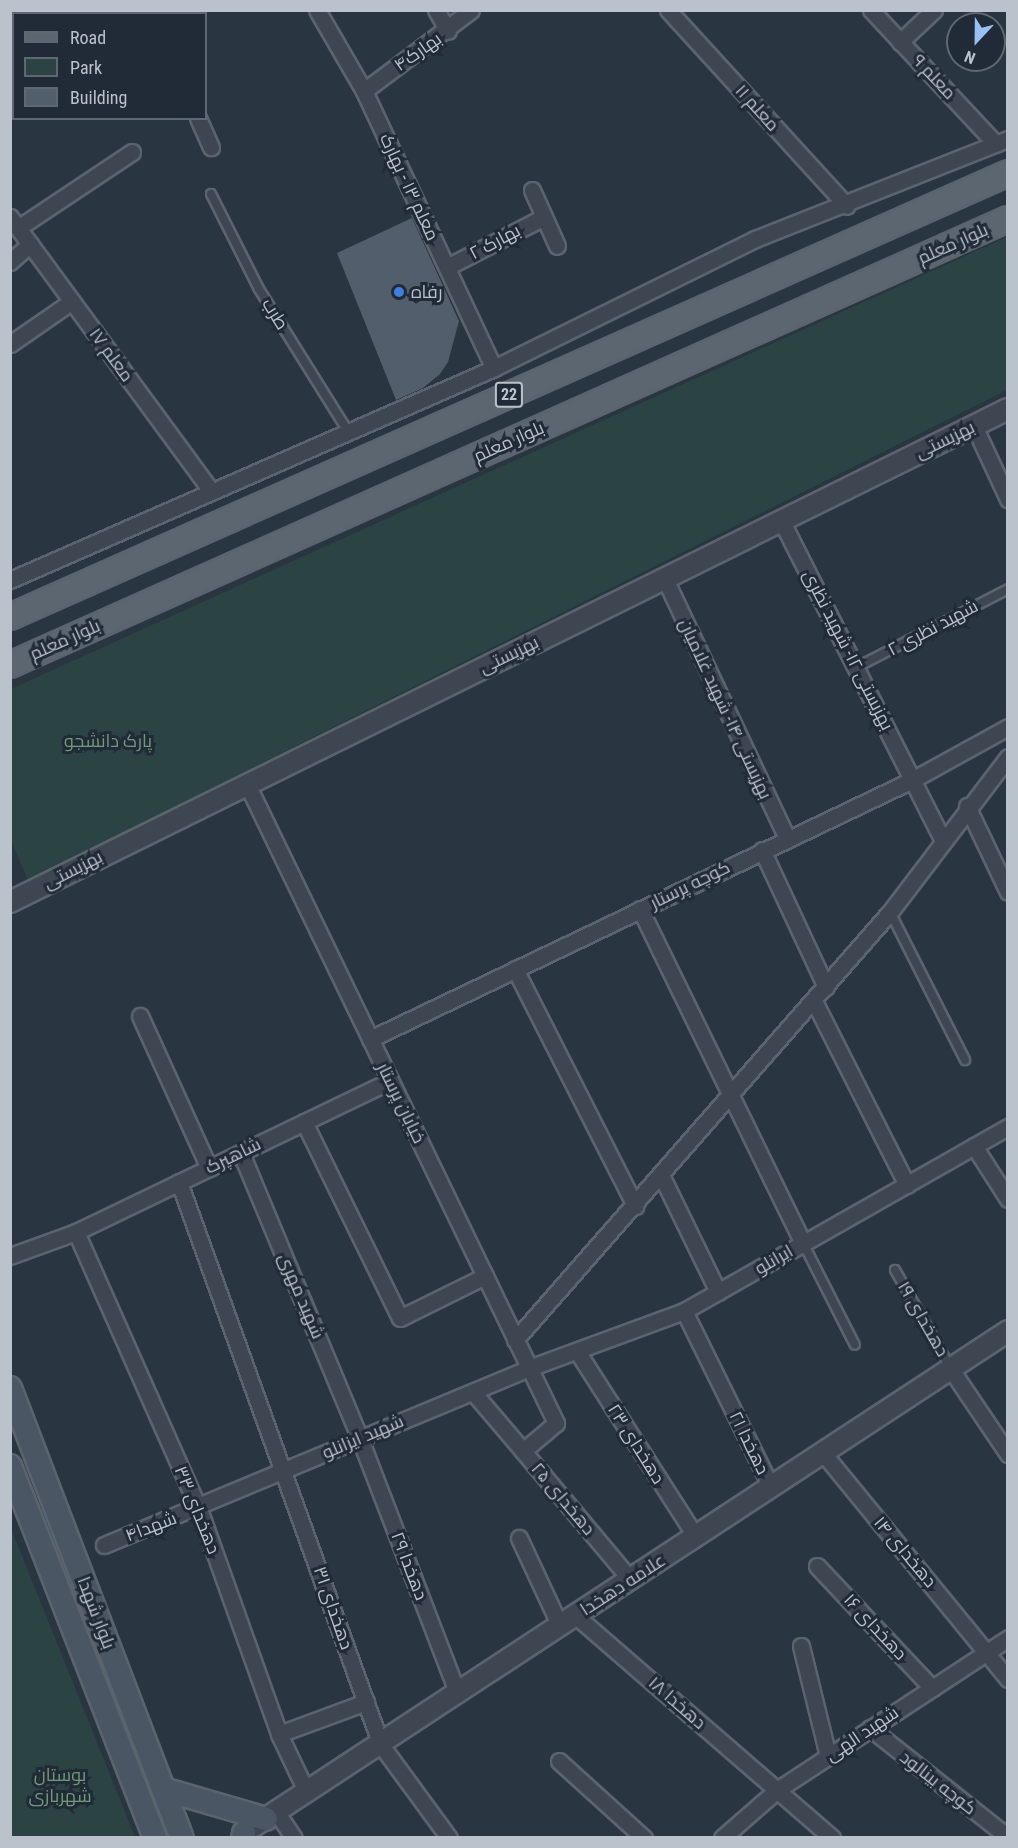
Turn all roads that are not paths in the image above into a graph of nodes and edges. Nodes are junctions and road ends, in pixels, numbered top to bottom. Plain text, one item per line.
1 (317, 10) edge
2 (436, 10) edge
3 (471, 10) edge
4 (668, 10) edge
5 (871, 10) edge
6 (934, 10) edge
7 (448, 31) junction
8 (900, 42) junction
9 (364, 91) junction
10 (199, 120) edge
11 (1002, 141) edge
12 (210, 147) dead end
13 (132, 152) dead end
14 (1008, 174) edge
15 (532, 190) dead end
16 (211, 194) dead end
17 (847, 206) junction
18 (544, 217) junction
19 (1008, 219) edge
20 (14, 223) edge
21 (30, 244) junction
22 (557, 246) dead end
23 (10, 262) edge
24 (447, 267) junction
25 (72, 301) junction
26 (10, 344) edge
27 (494, 368) junction
28 (1008, 409) edge
29 (974, 426) junction
30 (347, 430) junction
31 (212, 492) junction
32 (1008, 499) edge
33 (782, 522) junction
34 (665, 579) junction
35 (10, 580) edge
36 (1008, 589) edge
37 (10, 617) edge
38 (10, 665) edge
39 (859, 666) junction
40 (1008, 727) edge
41 (1008, 757) edge
42 (912, 780) junction
43 (247, 784) junction
44 (967, 806) junction
45 (787, 838) junction
46 (943, 841) junction
47 (762, 850) junction
48 (1008, 892) edge
49 (10, 902) edge
50 (640, 909) junction
51 (890, 912) junction
52 (515, 969) junction
53 (826, 987) junction
54 (814, 1001) junction
55 (140, 1016) dead end
56 (370, 1039) junction
57 (965, 1060) dead end
58 (390, 1081) junction
59 (733, 1095) junction
60 (304, 1122) junction
61 (1008, 1127) edge
62 (974, 1146) junction
63 (241, 1153) junction
64 (209, 1168) junction
65 (662, 1178) junction
66 (179, 1182) junction
67 (907, 1185) junction
68 (1008, 1199) edge
69 (635, 1206) junction
70 (76, 1232) junction
71 (803, 1243) junction
72 (10, 1256) edge
73 (895, 1270) dead end
74 (485, 1276) junction
75 (718, 1292) junction
76 (684, 1311) junction
77 (1008, 1330) edge
78 (515, 1340) junction
79 (855, 1345) dead end
80 (577, 1351) junction
81 (529, 1368) junction
82 (950, 1368) junction
83 (10, 1388) edge
84 (473, 1392) junction
85 (556, 1423) joint
86 (360, 1439) junction
87 (523, 1451) junction
88 (823, 1453) junction
89 (1008, 1454) edge
90 (10, 1466) edge
91 (285, 1470) junction
92 (771, 1487) junction
93 (199, 1509) junction
94 (696, 1537) junction
95 (519, 1538) dead end
96 (104, 1545) dead end
97 (818, 1566) dead end
98 (631, 1580) junction
99 (568, 1621) junction
100 (1008, 1638) edge
101 (801, 1646) dead end
102 (988, 1651) junction
103 (1008, 1679) edge
104 (932, 1688) junction
105 (458, 1694) junction
106 (366, 1702) junction
107 (870, 1728) junction
108 (279, 1734) junction
109 (381, 1745) junction
110 (828, 1756) junction
111 (560, 1761) dead end
112 (163, 1789) junction
113 (777, 1790) junction
114 (307, 1793) junction
115 (272, 1816) junction
116 (241, 1836) edge
117 (1008, 1837) edge
118 (155, 1838) edge
119 (182, 1838) edge
120 (294, 1838) edge
121 (449, 1838) edge
122 (644, 1838) edge
123 (722, 1838) edge
124 (832, 1838) edge

1 - 9 street, معلم ۱۳ - بهارک
2 - 7 street
3 - 7 street, بهارک۴
4 - 17 street, معلم ۱۱
5 - 8 street, معلم ۹
6 - 8 street
7 - 9 street, بهارک۴
8 - 11 street, معلم ۹
9 - 24 street, معلم ۱۳ - بهارک
10 - 12 street
11 - 17 street
13 - 20 street
14 - 37 main road, 22
15 - 18 street
16 - 30 lane, طرب
17 - 27 street
18 - 22 street
18 - 24 street, بهارک ۲
19 - 38 main road, بلوار معلم
20 - 21 street, معلم ۱۷
21 - 23 street
21 - 25 street, معلم ۱۷
24 - 27 street, معلم ۱۳ - بهارک
25 - 26 street
25 - 31 street, معلم ۱۷
27 - 30 street
28 - 29 street, بهزیستی
29 - 32 street
29 - 33 street, بهزیستی
30 - 31 street
31 - 35 street
33 - 34 street, بهزیستی
33 - 39 street, بهزیستی ۱۲- شهید نظری
34 - 43 street, بهزیستی
34 - 45 street, بهزیستی ۱۴- شهید غلامیان
36 - 39 lane, شهید نظری ۲
39 - 42 street, بهزیستی ۱۲- شهید نظری
40 - 42 street, کوچه پرستار
41 - 44 street
42 - 45 street, کوچه پرستار
42 - 46 street, بهزیستی ۱۲- شهید نظری
43 - 49 street, بهزیستی
43 - 56 street, خیابان پرستار
44 - 46 street
44 - 48 street
45 - 47 street, کوچه پرستار
46 - 51 street
47 - 50 street, کوچه پرستار
47 - 53 street
50 - 52 street, کوچه پرستار
50 - 59 street
51 - 53 street
51 - 57 lane
52 - 56 street, کوچه پرستار
52 - 69 street
53 - 54 street
54 - 59 street
54 - 67 street
55 - 64 street
56 - 58 street, خیابان پرستار
58 - 60 street, شاهپرک
58 - 74 street, خیابان پرستار
59 - 65 street
59 - 71 street
60 - 63 street, شاهپرک
60 - 74 street
61 - 62 street, ایرانلو
62 - 67 street, ایرانلو
62 - 68 street
63 - 64 street, شاهپرک
63 - 86 street, شهید مهری
64 - 66 street, شاهپرک
65 - 69 street
65 - 75 street
66 - 70 street, شاهپرک
66 - 91 street, دهخدای ۳۱
67 - 71 street, ایرانلو
69 - 78 street
70 - 72 street, شاهپرک
70 - 93 street, دهخدای ۳۳
71 - 75 street, ایرانلو
71 - 79 lane
73 - 82 lane, دهخدای ۱۹
74 - 78 street, خیابان پرستار
75 - 76 street, ایرانلو
76 - 80 street, ایرانلو
76 - 92 street, دهخدا ۲۱
77 - 82 street, علامه دهخدا
78 - 81 street, خیابان پرستار
80 - 81 street, ایرانلو
80 - 94 street, دهخدای ۲۳
81 - 84 street, شهید ایزانلو
81 - 85 street, خیابان پرستار
82 - 88 street, علامه دهخدا
82 - 89 street
83 - 112 main road, بلوار شهدا
84 - 86 street, شهید ایزانلو
84 - 87 street
85 - 87 street, دهخدای ۲۵
86 - 91 street, شهید ایزانلو
86 - 105 street, دهخدا ۲۹
87 - 98 street, دهخدای ۲۵
88 - 92 street, علامه دهخدا
88 - 102 street, دهخدای ۱۴
90 - 118 main road, بلوار شهدا
91 - 93 street, شهید ایزانلو
91 - 106 street, دهخدای ۳۱
92 - 94 street, علامه دهخدا
93 - 96 street, شهدا۴
93 - 108 street, دهخدای ۳۳
94 - 98 street, علامه دهخدا
95 - 99 street
97 - 104 street, دهخدای ۱۶
98 - 99 street, علامه دهخدا
99 - 105 street, علامه دهخدا
99 - 113 street, دهخدا ۱۸
100 - 102 street, شهید الهی
101 - 110 street
102 - 103 street, دهخدای ۱۴
102 - 104 street, شهید الهی
104 - 107 street, شهید الهی
105 - 109 street, علامه دهخدا
106 - 108 street
106 - 109 street, دهخدای ۳۱
107 - 110 street, شهید الهی
107 - 117 street, کوچه بینالود
108 - 114 street, دهخدای ۳۳
109 - 114 street, علامه دهخدا
109 - 121 street, دهخدای ۳۱
110 - 113 street, شهید الهی
111 - 122 street
112 - 115 main road
112 - 119 main road, بلوار شهدا
113 - 123 street, شهید الهی
113 - 124 street, دهخدا ۱۸
114 - 115 street, علامه دهخدا
115 - 116 street, علامه دهخدا
115 - 120 street

